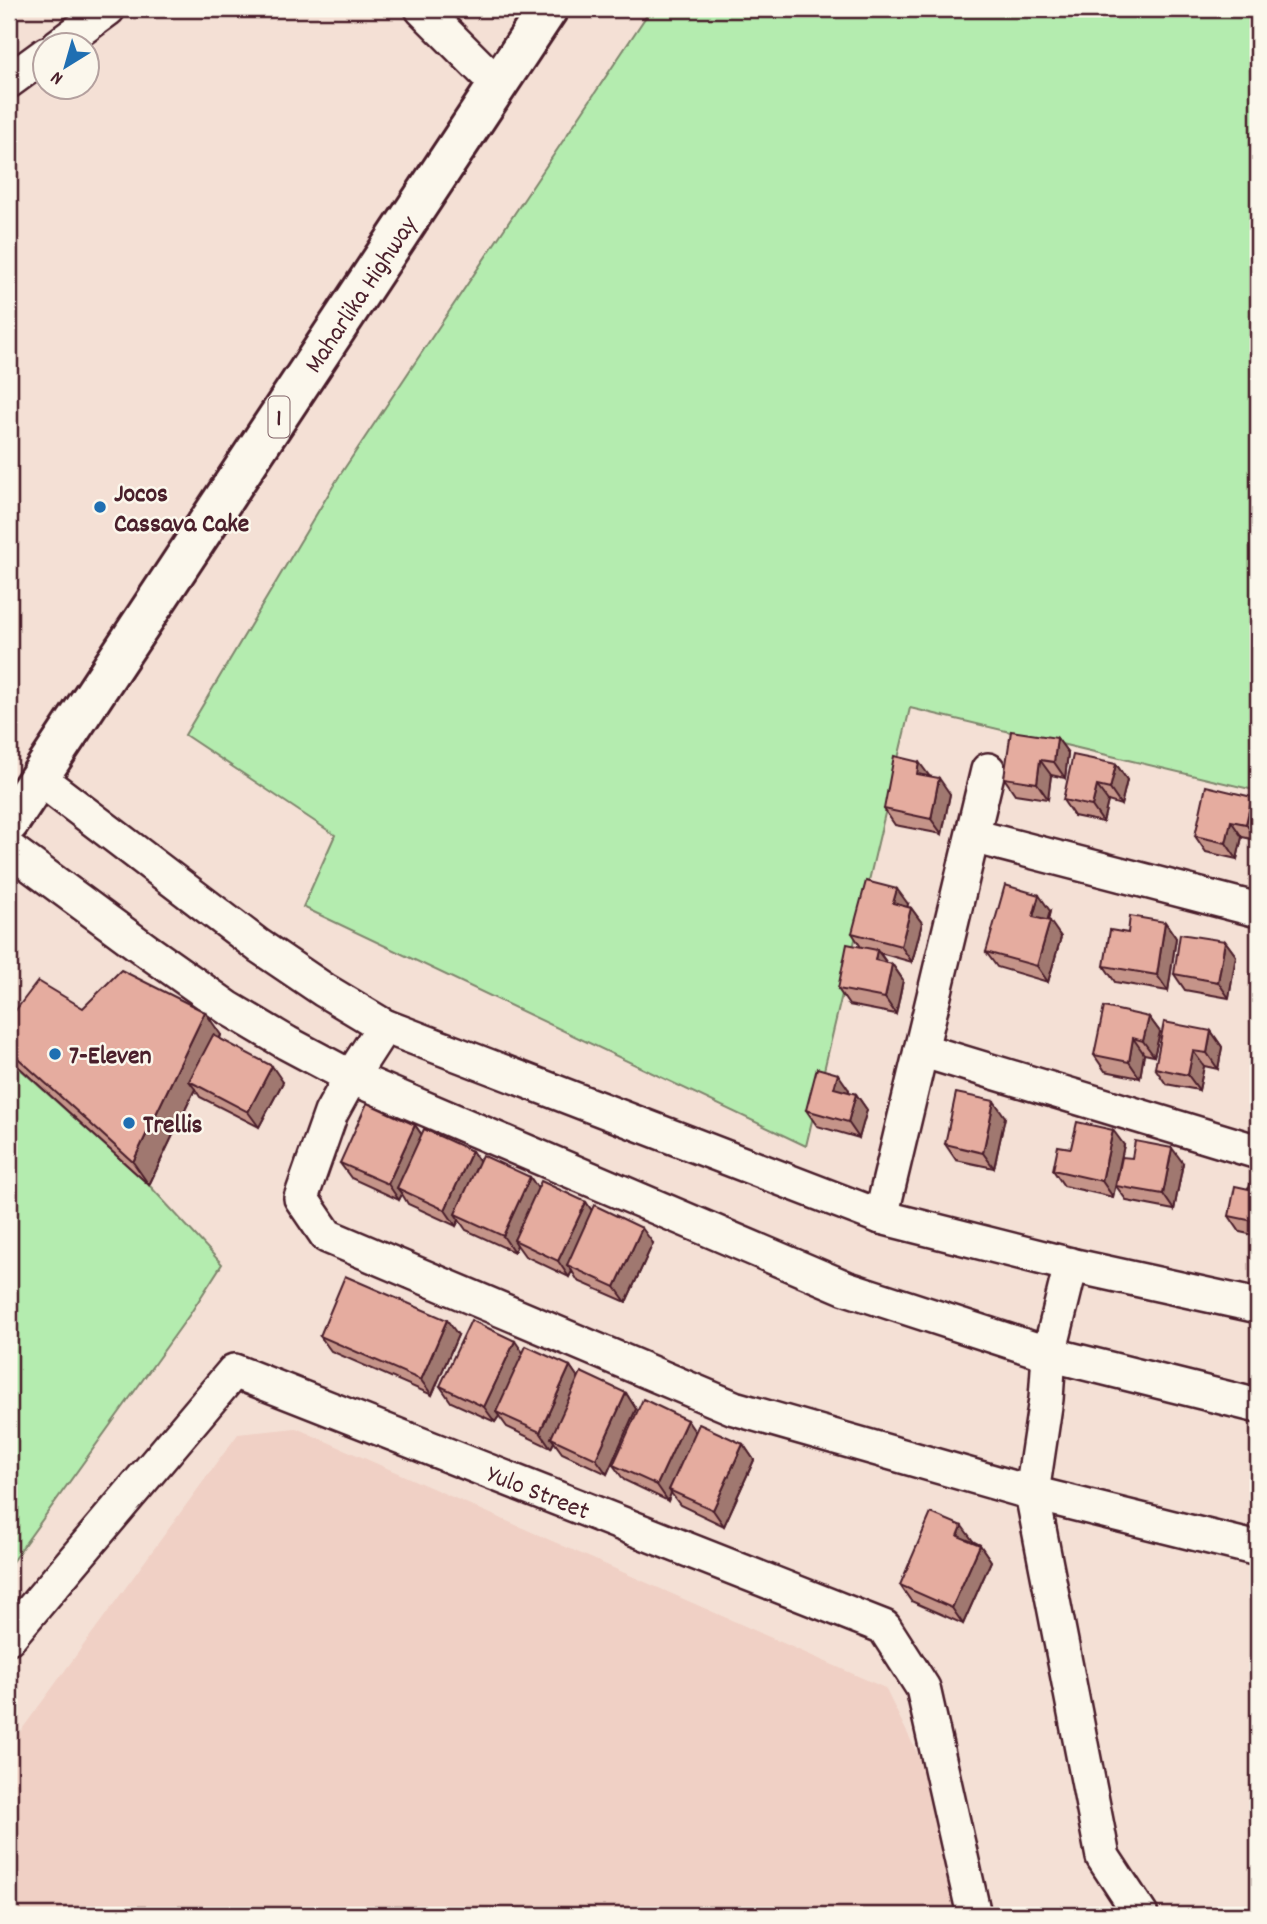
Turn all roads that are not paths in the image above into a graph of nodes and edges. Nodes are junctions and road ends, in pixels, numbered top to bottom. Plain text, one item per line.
1 (108, 9) edge
2 (422, 9) edge
3 (548, 9) edge
4 (77, 32) edge
5 (32, 64) edge
6 (9, 81) edge
7 (498, 85) junction
8 (988, 769) dead end
9 (40, 779) junction
10 (9, 823) edge
11 (972, 836) junction
12 (9, 849) edge
13 (1258, 910) edge
14 (384, 1026) junction
15 (921, 1050) junction
16 (351, 1077) junction
17 (1258, 1152) edge
18 (881, 1217) junction
19 (1071, 1265) junction
20 (1258, 1306) edge
21 (1049, 1354) junction
22 (1258, 1406) edge
23 (1031, 1493) junction
24 (1258, 1549) edge
25 (9, 1637) edge
26 (974, 1915) edge
27 (1141, 1915) edge

1 - 4 street
2 - 7 street
3 - 7 highway, Maharlika Highway / 1
5 - 6 street
7 - 9 highway, Maharlika Highway / 1
8 - 11 street
9 - 10 highway, Maharlika Highway / 1
9 - 14 street
11 - 13 street
11 - 15 street
12 - 16 street
14 - 16 street
14 - 18 street
15 - 17 street
15 - 18 street
16 - 21 street
16 - 23 street
18 - 19 street
19 - 20 street
19 - 21 street
21 - 22 street
21 - 23 street
23 - 24 street
23 - 27 street
25 - 26 street, Yulo Street

